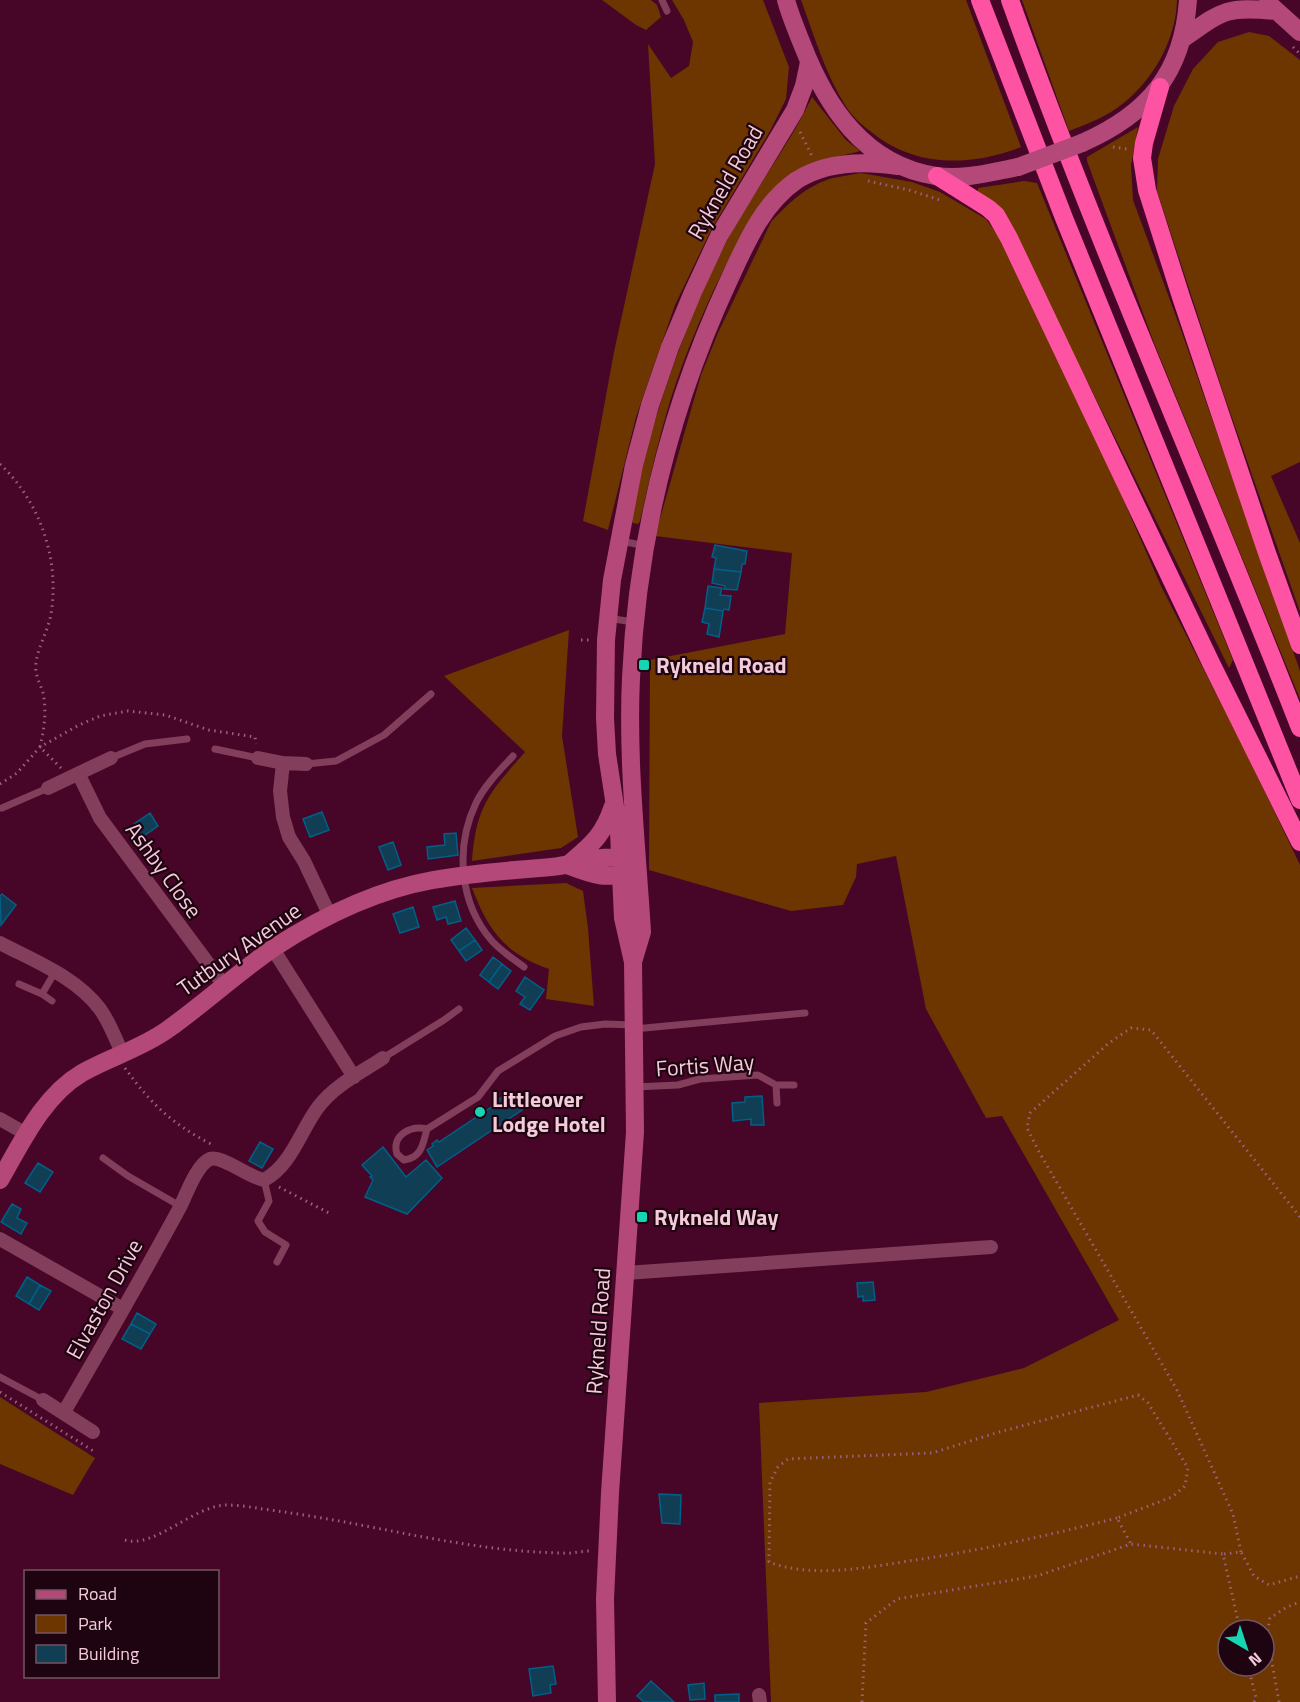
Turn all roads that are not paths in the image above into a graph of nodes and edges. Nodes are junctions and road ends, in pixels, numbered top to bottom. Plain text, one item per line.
1 (662, 0) edge
2 (980, 0) edge
3 (1010, 0) edge
4 (1188, 0) edge
5 (786, 2) edge
6 (1270, 6) edge
7 (667, 11) dead end
8 (1294, 37) edge
9 (1184, 38) junction
10 (809, 62) junction
11 (1160, 87) junction
12 (898, 166) junction
13 (937, 176) junction
14 (619, 540) junction
15 (646, 546) junction
16 (608, 618) junction
17 (635, 622) junction
18 (1300, 645) edge
19 (431, 694) dead end
20 (1300, 728) edge
21 (188, 739) dead end
22 (215, 749) dead end
23 (513, 756) dead end
24 (111, 758) joint
25 (258, 758) joint
26 (283, 763) junction
27 (306, 764) joint
28 (75, 776) junction
29 (48, 788) joint
30 (1300, 800) edge
31 (614, 804) junction
32 (2, 808) dead end
33 (1300, 842) edge
34 (638, 864) junction
35 (567, 866) junction
36 (620, 866) junction
37 (464, 876) junction
38 (330, 916) junction
39 (0, 943) edge
40 (273, 949) junction
41 (633, 962) junction
42 (524, 967) dead end
43 (55, 972) junction
44 (19, 984) dead end
45 (224, 986) junction
46 (42, 994) junction
47 (52, 1001) dead end
48 (459, 1008) dead end
49 (805, 1013) dead end
50 (634, 1027) junction
51 (120, 1056) junction
52 (383, 1058) joint
53 (354, 1077) junction
54 (776, 1085) junction
55 (794, 1085) dead end
56 (635, 1088) junction
57 (777, 1103) dead end
58 (0, 1119) edge
59 (427, 1128) junction
60 (28, 1134) junction
61 (103, 1158) dead end
62 (266, 1179) junction
63 (0, 1180) edge
64 (180, 1206) junction
65 (0, 1239) edge
66 (991, 1247) dead end
67 (277, 1262) dead end
68 (626, 1273) junction
69 (123, 1309) junction
70 (0, 1377) edge
71 (43, 1400) joint
72 (64, 1413) junction
73 (93, 1432) dead end
74 (607, 1702) edge

1 - 7 lane
2 - 30 highway
3 - 20 highway
4 - 9 street
5 - 10 street
6 - 8 street
6 - 9 street
9 - 11 street
10 - 12 street
10 - 14 street, Rykneld Road
11 - 13 street, bridge
11 - 18 highway
12 - 13 street
12 - 15 street, Rykneld Road
13 - 33 highway
14 - 15 lane
14 - 16 street, Rykneld Road
15 - 17 street, Rykneld Road
16 - 17 lane
16 - 31 street, Rykneld Road
17 - 34 street, Rykneld Road
19 - 27 lane
21 - 24 lane
22 - 25 lane
23 - 37 lane
24 - 28 street
25 - 26 street
26 - 27 street
26 - 38 street
28 - 29 street
28 - 45 street, Ashby Close
29 - 32 lane
31 - 35 street
31 - 36 street, Rykneld Road
34 - 36 street
34 - 41 street, Rykneld Road
35 - 36 street, Tutbury Avenue
35 - 37 street, Tutbury Avenue
36 - 41 street, Rykneld Road
37 - 38 street, Tutbury Avenue
37 - 42 lane
38 - 40 street, Tutbury Avenue
39 - 43 street
40 - 45 street, Tutbury Avenue
40 - 53 street
41 - 50 street, Rykneld Road
43 - 46 lane
43 - 51 street
44 - 46 lane
45 - 51 street, Tutbury Avenue
46 - 47 lane
48 - 52 lane
49 - 50 lane
50 - 56 street, Rykneld Road
50 - 59 lane
51 - 60 street, Tutbury Avenue
52 - 53 street
53 - 62 street
54 - 55 lane, Fortis Way
54 - 56 lane, Fortis Way
54 - 57 lane, Fortis Way
56 - 68 street, Rykneld Road
58 - 60 street
59 - 59 lane
60 - 63 street, Tutbury Avenue
61 - 64 lane
62 - 64 street, Elvaston Drive
62 - 67 lane
64 - 69 street, Elvaston Drive
65 - 69 street
66 - 68 street
68 - 74 street, Rykneld Road
69 - 72 street, Elvaston Drive
70 - 71 lane
71 - 72 street
72 - 73 street

